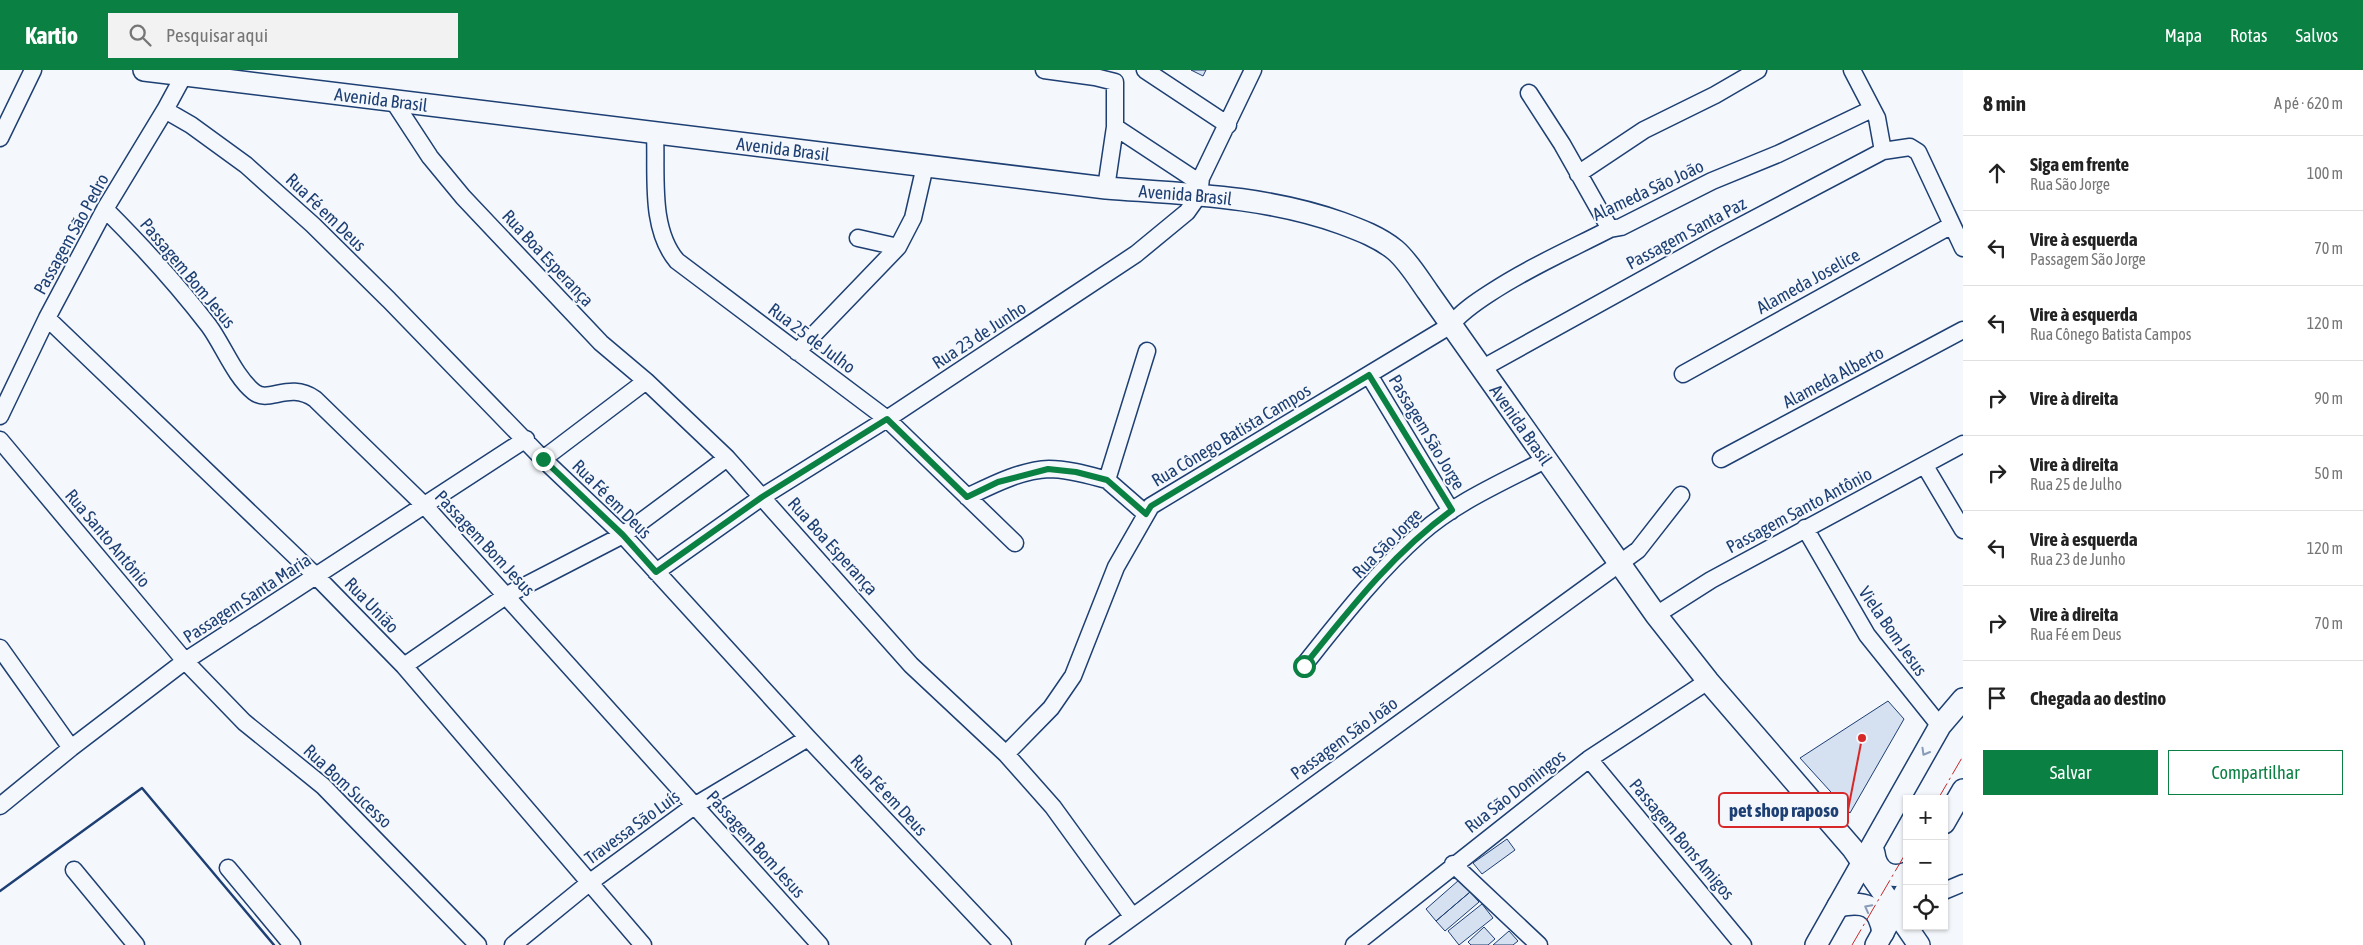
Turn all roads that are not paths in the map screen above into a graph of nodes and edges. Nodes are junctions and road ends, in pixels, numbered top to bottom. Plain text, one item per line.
1 (33, 70) edge
2 (1044, 70) edge
3 (1145, 70) edge
4 (1253, 70) edge
5 (1758, 70) edge
6 (1852, 70) edge
7 (156, 71) edge
8 (185, 72) edge
9 (1119, 76) edge
10 (1529, 93) dead end
11 (394, 102) junction
12 (1872, 109) junction
13 (165, 110) junction
14 (1228, 125) junction
15 (1115, 127) junction
16 (656, 133) junction
17 (0, 138) edge
18 (1883, 151) junction
19 (925, 166) junction
20 (1578, 174) junction
21 (1106, 188) junction
22 (1200, 189) junction
23 (105, 209) junction
24 (1952, 225) junction
25 (1610, 229) junction
26 (858, 238) dead end
27 (898, 247) junction
28 (1963, 248) edge
29 (47, 318) junction
30 (1451, 325) junction
31 (1963, 330) edge
32 (1147, 351) dead end
33 (797, 352) junction
34 (1481, 369) junction
35 (1683, 374) dead end
36 (1369, 375) junction
37 (646, 381) junction
38 (0, 416) edge
39 (887, 419) junction
40 (0, 440) edge
41 (526, 440) junction
42 (1963, 444) edge
43 (727, 458) junction
44 (543, 459) junction
45 (1721, 459) dead end
46 (1545, 460) junction
47 (1925, 466) junction
48 (1107, 480) junction
49 (1681, 495) dead end
50 (762, 497) junction
51 (967, 497) junction
52 (425, 506) junction
53 (1452, 510) junction
54 (1146, 514) junction
55 (1805, 528) junction
56 (1963, 530) edge
57 (623, 535) junction
58 (1015, 543) dead end
59 (1618, 564) junction
60 (656, 572) junction
61 (317, 577) junction
62 (506, 595) junction
63 (1656, 615) junction
64 (0, 648) edge
65 (185, 662) junction
66 (404, 666) junction
67 (1304, 666) dead end
68 (1708, 681) junction
69 (1963, 698) edge
70 (1940, 726) junction
71 (808, 738) junction
72 (71, 748) junction
73 (1006, 754) junction
74 (1589, 759) junction
75 (1963, 790) edge
76 (0, 806) edge
77 (694, 806) junction
78 (1948, 816) edge
79 (1877, 836) junction
80 (1863, 861) junction
81 (1454, 864) junction
82 (228, 868) dead end
83 (74, 870) dead end
84 (1903, 874) edge
85 (1963, 883) edge
86 (588, 884) junction
87 (1948, 889) edge
88 (1838, 906) junction
89 (1901, 908) edge
90 (1132, 916) junction
91 (1879, 939) edge
92 (136, 945) edge
93 (292, 945) edge
94 (478, 945) edge
95 (512, 945) edge
96 (643, 945) edge
97 (820, 945) edge
98 (1003, 945) edge
99 (1094, 945) edge
100 (1354, 945) edge
101 (1539, 945) edge
102 (1743, 945) edge
103 (1816, 945) edge
104 (1919, 945) edge

1 - 17 street
2 - 9 street
3 - 14 street
4 - 14 street, Rua 23 de Junho
5 - 20 street
6 - 12 street
7 - 8 main road, Avenida Brasil
8 - 11 main road, Avenida Brasil
8 - 13 street, Passagem São Pedro
9 - 15 street
10 - 20 street
11 - 16 main road, Avenida Brasil
11 - 37 street, Rua Boa Esperança
12 - 18 street
12 - 25 street, Alameda São João
13 - 23 street, Passagem São Pedro
13 - 41 street, Rua Fé em Deus
14 - 22 street, Rua 23 de Junho
15 - 21 street
15 - 22 street
16 - 19 main road, Avenida Brasil
16 - 33 street, Rua 25 de Julho
18 - 24 street, Passagem Santa Paz
18 - 34 street, Passagem Santa Paz
19 - 21 main road, Avenida Brasil
19 - 27 street
20 - 25 street
21 - 22 main road, Avenida Brasil
22 - 30 main road, Avenida Brasil
22 - 39 street, Rua 23 de Junho
23 - 29 street, Passagem São Pedro
23 - 52 street, Passagem Bom Jesus
24 - 28 street
24 - 35 street, Alameda Joselice
25 - 30 street, Alameda São João
26 - 27 street
27 - 33 street
29 - 38 street, Passagem São Pedro
29 - 61 street, Rua União
30 - 34 main road, Avenida Brasil
30 - 36 street, Rua Cônego Batista Campos
31 - 45 street, Alameda Alberto
32 - 48 street
33 - 39 street, Rua 25 de Julho
34 - 46 main road, Avenida Brasil
36 - 53 street, Passagem São Jorge
36 - 54 street, Rua Cônego Batista Campos
37 - 43 street, Rua Boa Esperança
37 - 44 street
39 - 50 street, Rua 23 de Junho
39 - 51 street, Rua 25 de Julho
40 - 65 street, Rua Santo Antônio
41 - 44 street, Rua Fé em Deus
41 - 52 street, Passagem Santa Maria
42 - 47 street, Passagem Santo Antônio
43 - 50 street, Rua Boa Esperança
43 - 57 street
44 - 57 street, Rua Fé em Deus
46 - 53 street, Rua São Jorge
46 - 59 main road, Avenida Brasil
47 - 55 street, Passagem Santo Antônio
47 - 56 street
48 - 51 street
48 - 54 street
49 - 59 street, Passagem São João
50 - 60 street, Rua 23 de Junho
50 - 73 street, Rua Boa Esperança
51 - 58 street, Rua 25 de Julho
52 - 61 street, Passagem Santa Maria
52 - 62 street, Passagem Bom Jesus
53 - 67 street, Rua São Jorge
54 - 73 street, Rua Cônego Batista Campos
55 - 63 street, Passagem Santo Antônio
55 - 70 street, Viela Bom Jesus
57 - 60 street, Rua Fé em Deus
57 - 62 street
59 - 63 main road, Avenida Brasil
59 - 90 street, Passagem São João
60 - 71 street, Rua Fé em Deus
61 - 65 street, Passagem Santa Maria
61 - 66 street, Rua União
62 - 66 street
62 - 77 street, Passagem Bom Jesus
63 - 68 main road, Avenida Brasil
64 - 72 street
65 - 72 street, Passagem Santa Maria
65 - 94 street, Rua Bom Sucesso
66 - 86 street, Rua União
68 - 74 street, Rua São Domingos
68 - 80 main road, Avenida Brasil
69 - 70 main road
70 -> 79 main road
71 - 77 street, Travessa São Luís
71 - 98 street, Rua Fé em Deus
72 - 76 street, Passagem Santa Maria
73 - 90 street, Rua Boa Esperança
74 - 81 street, Rua São Domingos
74 - 102 street, Passagem Bons Amigos
75 - 78 main road
77 - 86 street, Travessa São Luís
77 - 97 street, Passagem Bom Jesus
79 - 80 main road
79 - 84 main road
80 - 88 main road
80 - 89 main road, Avenida Brasil
81 - 100 street, Rua São Domingos
81 - 101 street
82 - 93 street
83 - 92 street
85 - 87 street
86 - 95 street, Travessa São Luís
86 - 96 street, Rua União
91 -> 88 main road
88 - 103 main road
89 - 91 main road
89 - 104 main road, Avenida Brasil
90 - 99 street, Passagem São João

